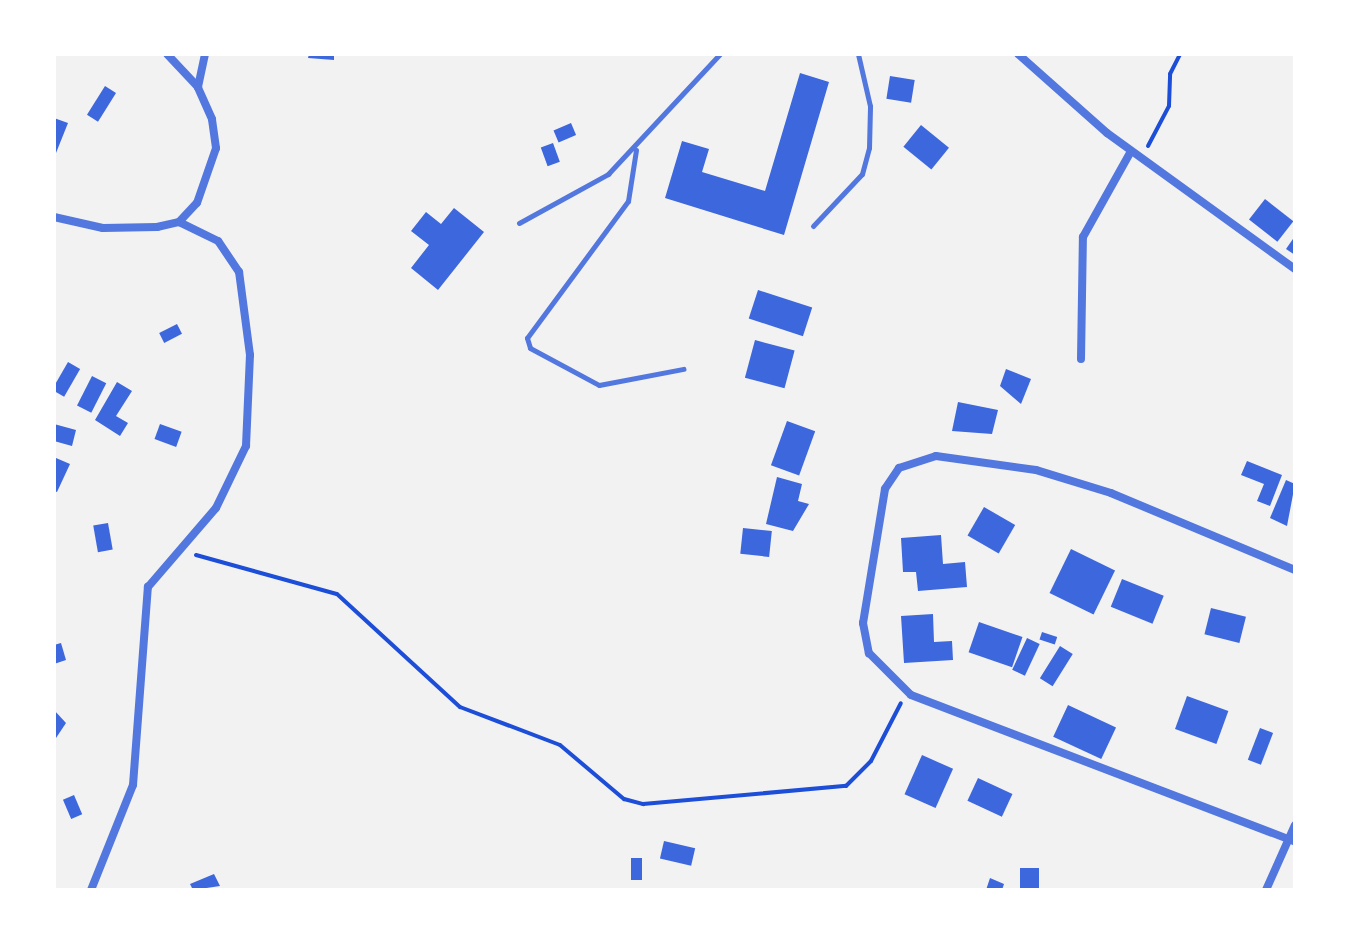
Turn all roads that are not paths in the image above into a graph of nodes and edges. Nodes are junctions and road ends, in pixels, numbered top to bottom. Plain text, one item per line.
1 (167, 54) edge
2 (205, 54) edge
3 (720, 54) edge
4 (858, 54) edge
5 (1018, 54) edge
6 (198, 87) junction
7 (636, 150) junction
8 (1131, 151) junction
9 (54, 217) edge
10 (179, 222) junction
11 (519, 223) dead end
12 (813, 226) dead end
13 (1295, 269) edge
14 (1081, 359) dead end
15 (683, 369) dead end
16 (1295, 570) edge
17 (1295, 825) edge
18 (1292, 841) edge
19 (91, 890) edge
20 (1266, 890) edge

1 - 6 street
2 - 6 street
3 - 7 lane
4 - 12 lane
5 - 8 street
6 - 10 street
7 - 11 lane
7 - 15 lane
8 - 13 street
8 - 14 street
9 - 10 street
10 - 19 street
16 - 18 street
17 - 18 street
18 - 20 street

